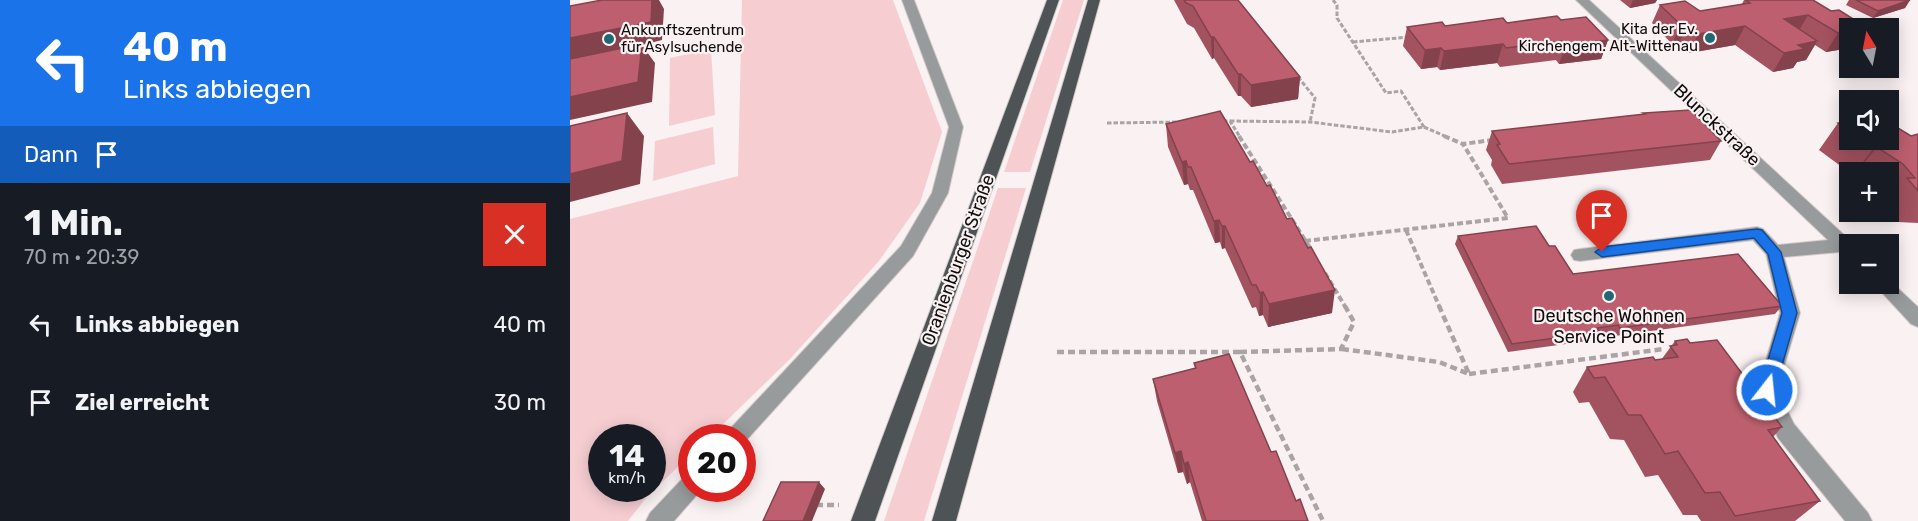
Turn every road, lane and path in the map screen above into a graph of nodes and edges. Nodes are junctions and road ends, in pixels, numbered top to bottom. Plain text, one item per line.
1 (908, 0) edge
2 (1053, 0) edge
3 (1094, 0) edge
4 (1333, 0) edge
5 (1582, 0) edge
6 (1410, 37) edge
7 (1353, 42) junction
8 (1293, 71) edge
9 (1185, 122) edge
10 (1218, 122) edge
11 (1230, 122) junction
12 (1310, 122) junction
13 (1107, 123) dead end
14 (1424, 127) junction
15 (1499, 140) edge
16 (1463, 144) junction
17 (1406, 230) junction
18 (1305, 241) junction
19 (1839, 241) edge
20 (1839, 248) edge
21 (1774, 252) junction
22 (1580, 255) dead end
23 (1318, 261) edge
24 (1324, 271) edge
25 (1893, 294) edge
26 (1918, 319) edge
27 (1341, 348) junction
28 (1664, 349) dead end
29 (1057, 352) dead end
30 (1240, 352) junction
31 (1469, 374) junction
32 (749, 424) edge
33 (678, 500) edge
34 (809, 505) edge
35 (830, 505) dead end
36 (658, 521) edge
37 (863, 521) edge
38 (944, 521) edge
39 (1323, 521) edge
40 (1860, 521) edge

1 - 32 street
2 - 37 main road, Oranienburger Straße
3 - 38 main road
4 - 7 path
5 - 19 street, Blunckstraße
6 - 7 path
7 - 14 path
8 - 12 path
9 - 13 path
10 - 11 path
11 - 12 path
11 - 18 path
12 - 14 path
14 - 16 path
15 - 16 path
16 - 17 path
17 - 18 path
17 - 31 path
18 - 23 path
20 - 21 street
21 - 22 street
21 - 40 street
24 - 27 path
25 - 26 street
27 - 30 path
27 - 31 path
28 - 31 path
29 - 30 path
30 - 39 path
33 - 36 street
34 - 35 path

